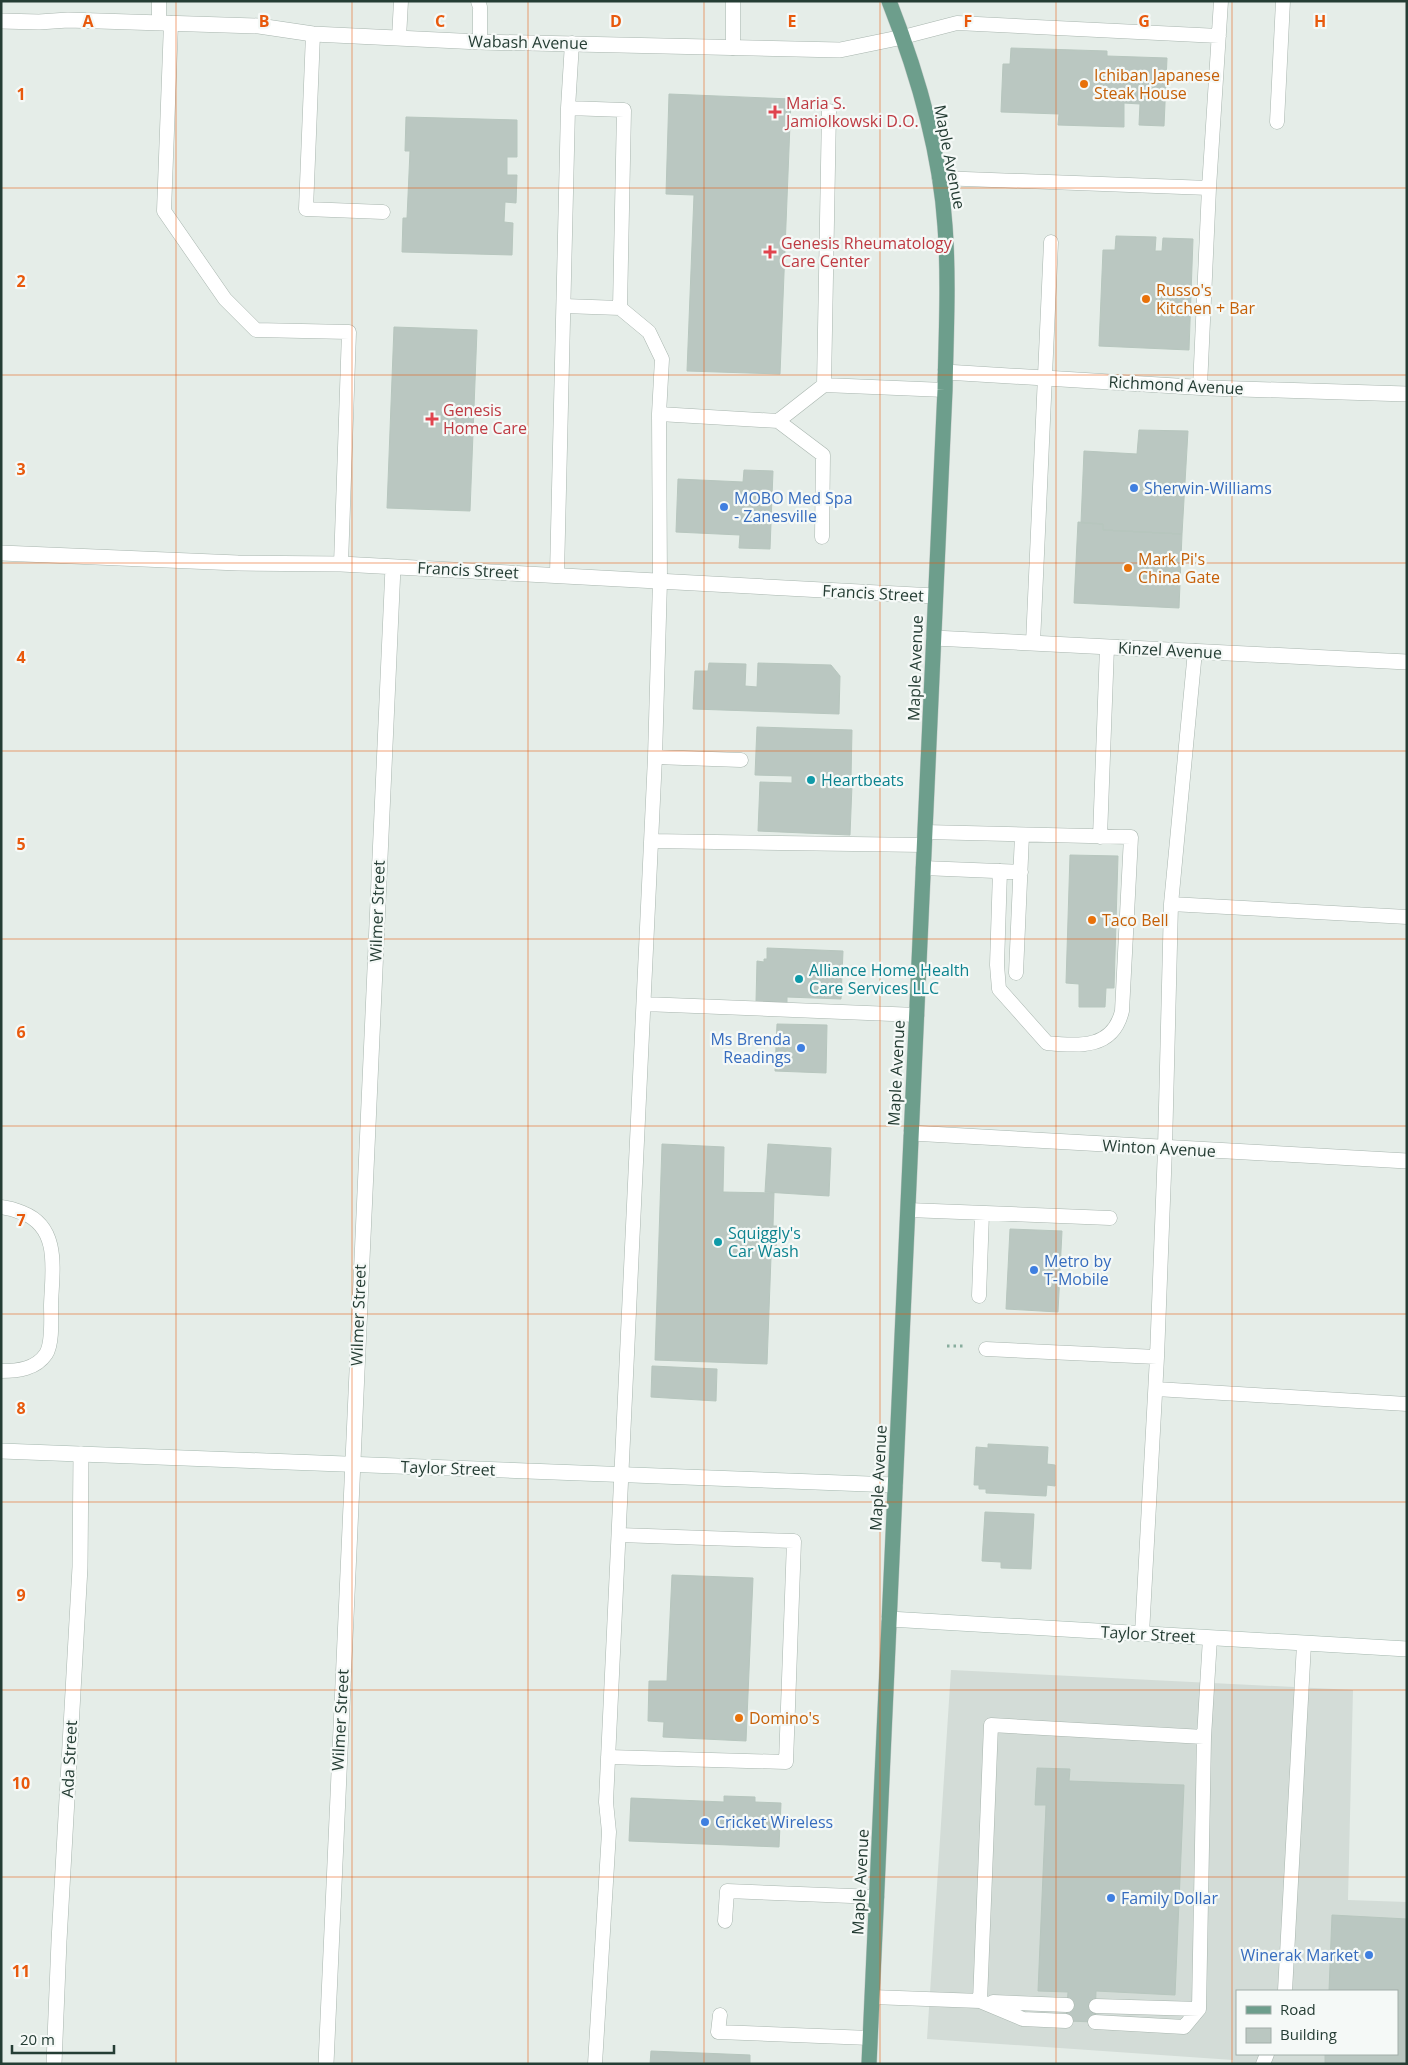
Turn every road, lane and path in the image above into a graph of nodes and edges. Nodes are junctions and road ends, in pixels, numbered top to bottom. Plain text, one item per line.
1 (160, 1) edge
2 (401, 1) edge
3 (733, 1) edge
4 (889, 1) edge
5 (1221, 1) edge
6 (1283, 1) edge
7 (480, 3) edge
8 (1, 21) edge
9 (165, 23) junction
10 (313, 34) junction
11 (1219, 36) junction
12 (903, 37) junction
13 (399, 38) junction
14 (480, 42) junction
15 (572, 43) junction
16 (733, 48) junction
17 (568, 108) junction
18 (830, 111) dead end
19 (1277, 122) dead end
20 (938, 178) junction
21 (1209, 188) junction
22 (383, 212) dead end
23 (1052, 242) dead end
24 (564, 306) junction
25 (620, 308) junction
26 (945, 372) junction
27 (1047, 378) junction
28 (824, 385) junction
29 (1200, 387) junction
30 (945, 390) junction
31 (1407, 394) edge
32 (659, 414) junction
33 (778, 421) junction
34 (822, 538) dead end
35 (1, 554) edge
36 (341, 564) junction
37 (393, 567) junction
38 (557, 574) junction
39 (660, 582) junction
40 (935, 596) junction
41 (934, 638) junction
42 (1034, 643) junction
43 (1107, 647) junction
44 (1195, 651) junction
45 (1407, 662) edge
46 (655, 757) junction
47 (741, 760) dead end
48 (1022, 835) junction
49 (1100, 837) junction
50 (925, 838) junction
51 (652, 841) junction
52 (923, 868) junction
53 (1000, 871) junction
54 (1021, 872) junction
55 (1171, 904) junction
56 (1407, 917) edge
57 (1016, 973) dead end
58 (644, 1004) junction
59 (916, 1015) junction
60 (911, 1133) junction
61 (1165, 1148) junction
62 (1407, 1161) edge
63 (1, 1207) edge
64 (908, 1210) junction
65 (982, 1213) junction
66 (1110, 1218) dead end
67 (978, 1296) dead end
68 (947, 1346) dead end
69 (964, 1346) dead end
70 (986, 1349) dead end
71 (1157, 1357) junction
72 (1, 1371) edge
73 (1156, 1389) junction
74 (1407, 1404) edge
75 (1, 1451) edge
76 (81, 1454) junction
77 (351, 1465) junction
78 (621, 1473) junction
79 (895, 1485) junction
80 (619, 1535) junction
81 (889, 1619) junction
82 (1142, 1634) junction
83 (1210, 1638) junction
84 (1304, 1644) junction
85 (1407, 1649) edge
86 (1204, 1737) junction
87 (608, 1757) junction
88 (877, 1897) junction
89 (725, 1921) dead end
90 (1285, 1990) edge
91 (872, 1997) junction
92 (980, 2001) junction
93 (1067, 2005) dead end
94 (1096, 2006) dead end
95 (1199, 2009) junction
96 (720, 2016) dead end
97 (1066, 2021) dead end
98 (1095, 2022) dead end
99 (870, 2038) junction
100 (54, 2064) edge
101 (326, 2064) edge
102 (595, 2064) edge
103 (871, 2064) edge

1 - 9 lane
2 - 13 lane
3 - 16 lane
4 - 12 main road, Maple Avenue
5 - 11 lane
6 - 19 lane
7 - 14 lane
8 - 9 street, Wabash Avenue
9 - 10 street, Wabash Avenue
9 - 36 lane
10 - 13 street, Wabash Avenue
10 - 22 lane
11 - 12 lane
11 - 21 lane
12 - 16 street, Wabash Avenue
12 - 20 main road, Maple Avenue
13 - 14 street, Wabash Avenue
14 - 15 street, Wabash Avenue
15 - 16 street, Wabash Avenue
15 - 17 lane
17 - 24 lane
17 - 25 lane
18 - 28 lane
20 - 21 lane
20 - 26 main road, Maple Avenue
21 - 29 lane
23 - 27 lane
24 - 25 lane
24 - 38 lane
25 - 32 lane
26 - 27 street, Richmond Avenue
26 - 30 main road, Maple Avenue
27 - 29 street, Richmond Avenue
27 - 42 lane
28 - 30 lane
28 - 33 lane
29 - 31 street, Richmond Avenue
30 - 40 main road, Maple Avenue
32 - 33 lane
32 - 39 lane
33 - 34 lane
35 - 36 street, Francis Street
36 - 37 street, Francis Street
37 - 38 street, Francis Street
37 - 77 street, Wilmer Street
38 - 39 street, Francis Street
39 - 40 street, Francis Street
39 - 46 lane
40 - 41 main road, Maple Avenue
41 - 42 street, Kinzel Avenue
41 - 50 main road, Maple Avenue
42 - 43 street, Kinzel Avenue
43 - 44 street, Kinzel Avenue
43 - 49 lane
44 - 45 street, Kinzel Avenue
44 - 55 lane
46 - 47 lane
46 - 51 lane
48 - 49 lane
48 - 50 lane
48 - 54 lane
49 - 53 lane
50 - 51 lane
50 - 52 main road, Maple Avenue
51 - 58 lane
52 - 53 lane
52 - 59 main road, Maple Avenue
53 - 54 lane
54 - 57 lane
55 - 56 lane
55 - 61 lane
58 - 59 lane
58 - 78 lane
59 - 60 main road, Maple Avenue
60 - 61 street, Winton Avenue
60 - 64 main road, Maple Avenue
61 - 62 street, Winton Avenue
61 - 71 lane
63 - 72 lane
64 - 65 lane
64 - 79 main road, Maple Avenue
65 - 66 lane
65 - 67 lane
68 - 69 path
70 - 71 lane
71 - 73 lane
73 - 74 lane
73 - 82 lane
75 - 76 street, Taylor Street
76 - 77 street, Taylor Street
76 - 100 street, Ada Street
77 - 78 street, Taylor Street
77 - 101 street, Wilmer Street
78 - 79 street, Taylor Street
78 - 80 lane
79 - 81 main road, Maple Avenue
80 - 87 lane
80 - 87 lane
81 - 82 street, Taylor Street
81 - 88 main road, Maple Avenue
82 - 83 street, Taylor Street
83 - 84 street, Taylor Street
83 - 86 lane
84 - 85 street, Taylor Street
84 - 90 lane
86 - 92 lane
86 - 95 lane
87 - 102 lane
88 - 89 lane
88 - 91 main road, Maple Avenue
91 - 92 lane
91 - 99 main road, Maple Avenue
92 - 93 lane
92 - 97 lane
94 - 95 lane
95 - 98 lane
96 - 99 lane
99 - 103 main road, Maple Avenue

